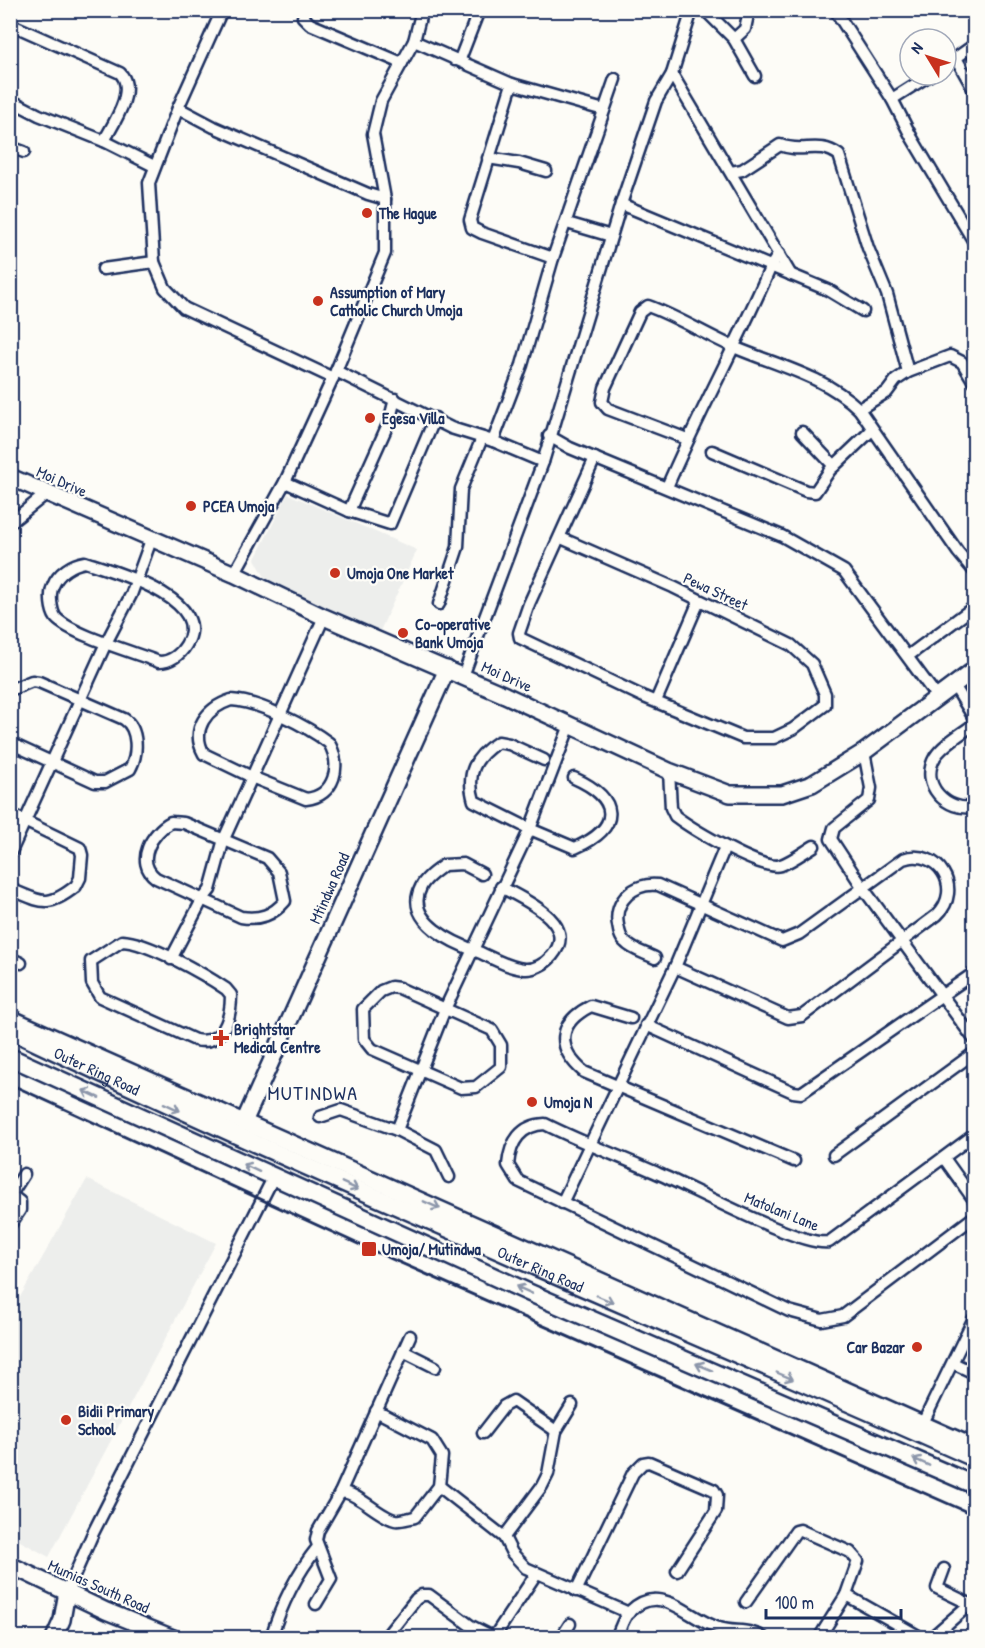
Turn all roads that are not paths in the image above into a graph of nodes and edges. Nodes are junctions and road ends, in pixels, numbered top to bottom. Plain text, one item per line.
1 (222, 10) edge
2 (306, 10) edge
3 (422, 10) edge
4 (479, 10) edge
5 (692, 10) edge
6 (705, 10) edge
7 (749, 10) edge
8 (835, 10) edge
9 (10, 24) edge
10 (734, 39) junction
11 (414, 41) junction
12 (975, 45) edge
13 (958, 57) edge
14 (455, 60) junction
15 (958, 61) edge
16 (402, 63) junction
17 (672, 74) junction
18 (756, 76) dead end
19 (615, 79) dead end
20 (512, 84) junction
21 (911, 87) edge
22 (975, 90) edge
23 (892, 99) junction
24 (10, 100) edge
25 (178, 108) junction
26 (603, 110) junction
27 (104, 141) junction
28 (10, 147) edge
29 (24, 153) dead end
30 (488, 158) junction
31 (154, 166) junction
32 (546, 171) dead end
33 (731, 172) junction
34 (385, 199) junction
35 (621, 204) junction
36 (567, 223) junction
37 (611, 236) junction
38 (975, 242) edge
39 (779, 254) junction
40 (553, 258) junction
41 (154, 262) junction
42 (771, 266) junction
43 (103, 269) dead end
44 (791, 275) junction
45 (863, 311) dead end
46 (735, 348) junction
47 (908, 372) junction
48 (335, 375) junction
49 (975, 382) edge
50 (395, 399) junction
51 (859, 409) junction
52 (435, 418) junction
53 (872, 430) junction
54 (802, 432) dead end
55 (549, 436) junction
56 (487, 439) junction
57 (687, 439) junction
58 (712, 451) dead end
59 (595, 458) junction
60 (543, 462) junction
61 (834, 466) junction
62 (10, 477) edge
63 (285, 482) junction
64 (667, 487) junction
65 (46, 494) junction
66 (349, 511) junction
67 (10, 523) edge
68 (561, 538) junction
69 (151, 540) junction
70 (975, 571) edge
71 (234, 574) junction
72 (135, 579) junction
73 (699, 601) junction
74 (440, 604) dead end
75 (975, 607) edge
76 (324, 617) junction
77 (106, 643) junction
78 (908, 656) junction
79 (447, 669) junction
80 (975, 670) edge
81 (463, 676) junction
82 (954, 685) junction
83 (10, 690) edge
84 (937, 697) junction
85 (656, 700) junction
86 (80, 702) junction
87 (281, 716) junction
88 (975, 718) edge
89 (975, 724) edge
90 (570, 725) junction
91 (10, 743) edge
92 (864, 752) junction
93 (544, 760) dead end
94 (53, 762) junction
95 (669, 771) junction
96 (254, 778) junction
97 (574, 778) dead end
98 (975, 807) edge
99 (10, 814) edge
100 (25, 820) junction
101 (530, 829) junction
102 (224, 839) junction
103 (814, 846) dead end
104 (725, 847) junction
105 (10, 854) edge
106 (482, 874) dead end
107 (501, 886) junction
108 (863, 888) junction
109 (10, 889) edge
110 (202, 900) junction
111 (702, 904) junction
112 (904, 942) junction
113 (471, 950) junction
114 (10, 958) edge
115 (655, 958) dead end
116 (171, 959) junction
117 (21, 963) dead end
118 (675, 967) junction
119 (975, 973) edge
120 (941, 994) junction
121 (445, 1009) junction
122 (10, 1018) edge
123 (631, 1018) dead end
124 (646, 1025) junction
125 (10, 1030) edge
126 (975, 1039) edge
127 (975, 1053) edge
128 (10, 1057) edge
129 (419, 1070) junction
130 (618, 1086) junction
131 (320, 1117) dead end
132 (244, 1122) junction
133 (397, 1130) junction
134 (975, 1135) edge
135 (590, 1147) junction
136 (834, 1155) dead end
137 (944, 1158) junction
138 (794, 1161) dead end
139 (24, 1174) dead end
140 (449, 1177) dead end
141 (273, 1178) junction
142 (11, 1196) edge
143 (975, 1200) edge
144 (562, 1203) junction
145 (975, 1217) edge
146 (10, 1225) edge
147 (975, 1318) edge
148 (410, 1336) dead end
149 (403, 1351) junction
150 (953, 1363) junction
151 (435, 1367) dead end
152 (975, 1373) edge
153 (572, 1405) dead end
154 (376, 1411) junction
155 (878, 1415) junction
156 (903, 1415) junction
157 (922, 1425) junction
158 (556, 1431) junction
159 (483, 1433) dead end
160 (975, 1447) edge
161 (975, 1458) edge
162 (975, 1485) edge
163 (439, 1486) junction
164 (340, 1493) junction
165 (504, 1537) junction
166 (318, 1547) junction
167 (10, 1565) edge
168 (944, 1569) dead end
169 (677, 1570) dead end
170 (536, 1574) junction
171 (576, 1590) junction
172 (67, 1592) junction
173 (846, 1595) junction
174 (746, 1602) dead end
175 (89, 1603) junction
176 (316, 1604) dead end
177 (628, 1613) junction
178 (62, 1620) junction
179 (570, 1624) dead end
180 (494, 1637) edge
181 (54, 1638) edge
182 (173, 1638) edge
183 (271, 1638) edge
184 (386, 1638) edge
185 (561, 1638) edge
186 (616, 1638) edge
187 (764, 1638) edge
188 (819, 1638) edge
189 (922, 1638) edge
190 (931, 1638) edge

1 - 25 street
2 - 16 street
3 - 11 street
4 - 14 street
5 - 17 street
6 - 10 street
7 - 10 street
8 - 23 street
9 - 27 street
10 - 18 street
11 - 14 street
11 - 16 street
12 - 13 street
14 - 20 street
15 - 22 street
16 - 34 street
17 - 33 street
17 - 35 street
19 - 26 street
20 - 26 street
20 - 30 street
21 - 23 street
23 - 38 street
24 - 27 street
25 - 31 street
25 - 34 street
26 - 36 street
27 - 31 street
28 - 29 street
30 - 32 street
30 - 40 street
31 - 41 street
33 - 39 street
33 - 47 street
34 - 48 street
35 - 37 street
35 - 42 street
36 - 37 street
36 - 40 street
37 - 55 street
39 - 42 street
39 - 44 street
40 - 56 street
41 - 43 street
41 - 48 street
42 - 44 street
42 - 46 street
44 - 45 street
46 - 51 street
46 - 57 street
46 - 57 street
47 - 49 street
47 - 51 street
48 - 50 street
48 - 63 street
50 - 52 street
50 - 66 street
51 - 53 street
52 - 56 street
52 - 66 street
53 - 61 street
53 - 70 street
54 - 61 street
55 - 59 street
55 - 60 street
56 - 60 street
56 - 74 street
57 - 64 street
58 - 61 street
59 - 64 street
59 - 68 street
60 - 81 street
62 - 65 street, Moi Drive
63 - 66 street
63 - 71 street
64 - 78 street
65 - 67 street
65 - 69 street, Moi Drive
68 - 73 street, Pewa Street
68 - 85 street
69 - 71 street, Moi Drive
69 - 72 street
71 - 76 street, Moi Drive
72 - 77 street
72 - 77 street
72 - 77 street
73 - 85 street
73 - 85 street, Pewa Street
75 - 78 street
76 - 79 street, Moi Drive
76 - 87 street
77 - 86 street
78 - 84 street
79 - 81 street, Moi Drive
79 - 132 street, Mtindwa Road
80 - 82 street, Moi Drive
81 - 90 street, Moi Drive
82 - 84 street, Moi Drive
82 - 88 street
83 - 86 street
84 - 92 street, Moi Drive
86 - 94 street
86 - 94 street
87 - 96 street
87 - 96 street
87 - 96 street
89 - 98 street
90 - 95 street, Moi Drive
90 - 101 street
91 - 94 street
92 - 95 street, Moi Drive
92 - 108 street
93 - 101 street
94 - 100 street
95 - 104 street
96 - 102 street
97 - 101 street
99 - 100 street
100 - 105 street
100 - 109 street
101 - 107 street
102 - 110 street
102 - 110 street
102 - 110 street
103 - 104 street
104 - 111 street
106 - 113 street
107 - 113 street
107 - 113 street
108 - 111 street
108 - 112 street
108 - 112 street
110 - 116 street
111 - 115 street
111 - 118 street
112 - 118 street
112 - 120 street
113 - 121 street
114 - 117 street
116 - 116 street
118 - 124 street
119 - 120 street
120 - 124 street
120 - 126 street
121 - 129 street
121 - 129 street
121 - 129 street
122 - 132 street
123 - 130 street
124 - 130 street
125 -> 155 main road, Outer Ring Road
127 - 136 street
141 -> 128 main road, Outer Ring Road
129 - 133 street
130 - 135 street
130 - 138 street
131 - 133 street
132 -> 156 street
133 - 140 street
134 - 137 street, Matolani Lane
135 - 137 street, Matolani Lane
135 - 144 street
135 - 144 street
137 - 143 street
139 - 142 street
162 -> 141 main road, Outer Ring Road
141 - 172 street
142 - 146 street
144 - 145 street
147 - 150 street
148 - 149 street
149 - 151 street
149 - 154 street
150 - 152 street
150 - 157 street
153 - 158 street
154 - 163 street
154 - 164 street
155 - 156 main road
155 - 161 main road, Outer Ring Road
156 - 157 street
157 - 160 street
158 - 159 street
158 - 165 street
163 - 164 street
163 - 165 street
164 - 166 street
165 - 170 street
166 - 176 street
166 - 183 street
167 - 172 street, Mumias South Road
168 - 190 street
169 - 171 street
170 - 171 street
170 - 180 street
171 - 177 street
172 - 175 street, Mumias South Road
172 - 178 street
173 - 174 street
173 - 188 street
173 - 189 street
175 - 178 street
175 - 182 street, Mumias South Road
177 - 186 street
177 - 187 street
178 - 181 street
179 - 185 street
180 - 184 street

